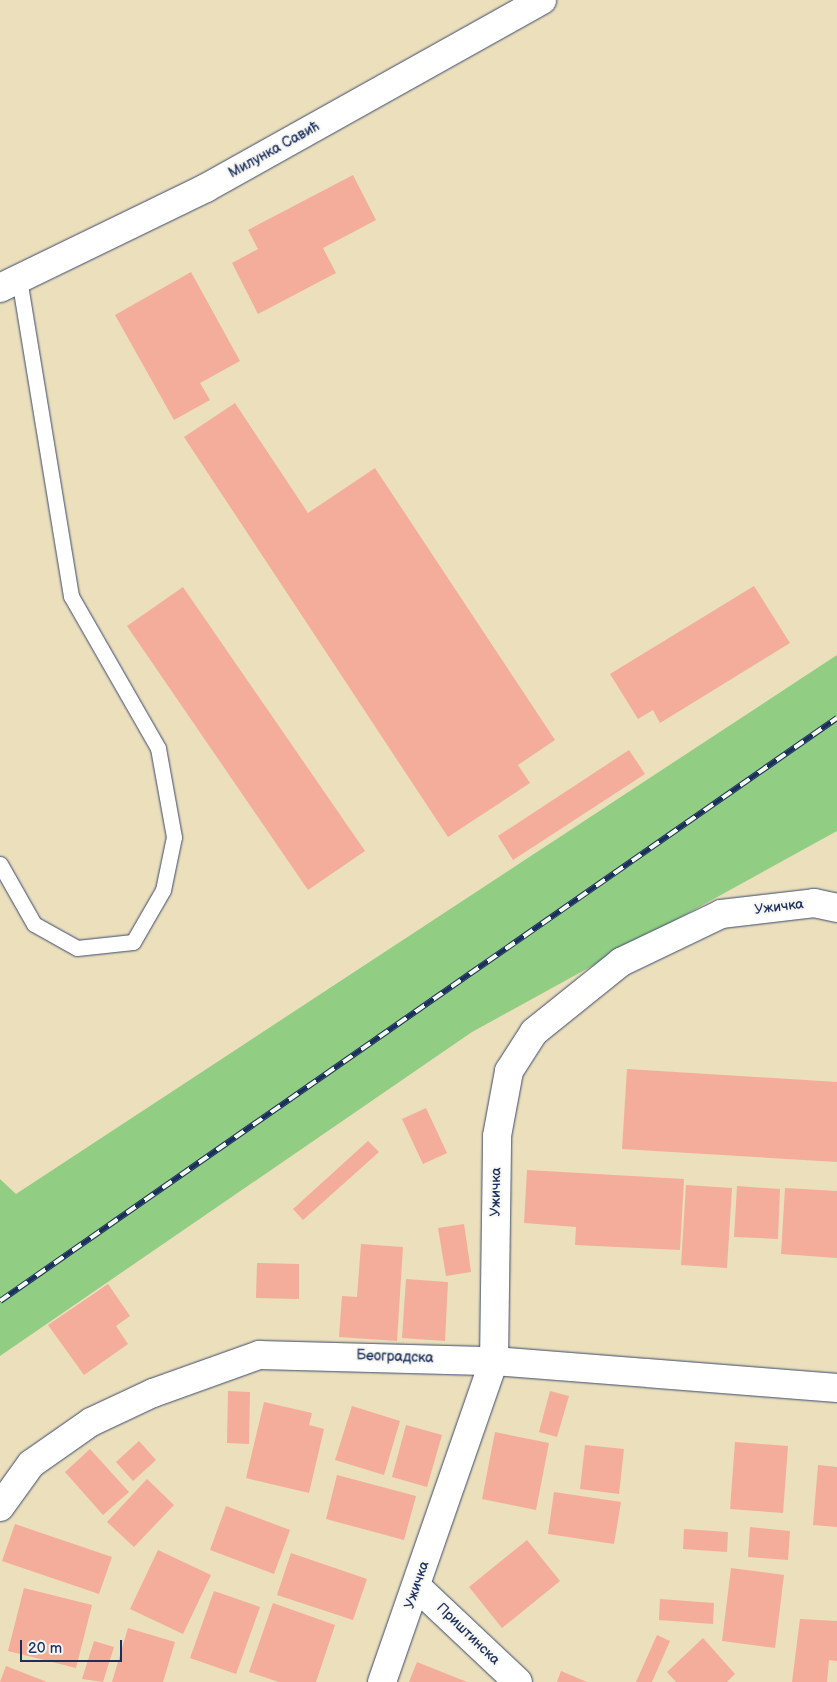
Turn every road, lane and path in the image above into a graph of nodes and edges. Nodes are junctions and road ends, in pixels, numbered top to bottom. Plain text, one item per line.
1 (542, 0) edge
2 (6, 281) edge
3 (0, 864) edge
4 (837, 908) edge
5 (494, 1361) junction
6 (837, 1388) edge
7 (0, 1507) edge
8 (416, 1586) junction
9 (382, 1682) edge
10 (518, 1682) edge

1 - 2 street, Милунка Савић
2 - 3 lane
4 - 5 street, Ужичка
5 - 6 street, Београдска
5 - 7 street, Београдска
5 - 8 street, Ужичка
8 - 9 street, Ужичка
8 - 10 street, Приштинска

